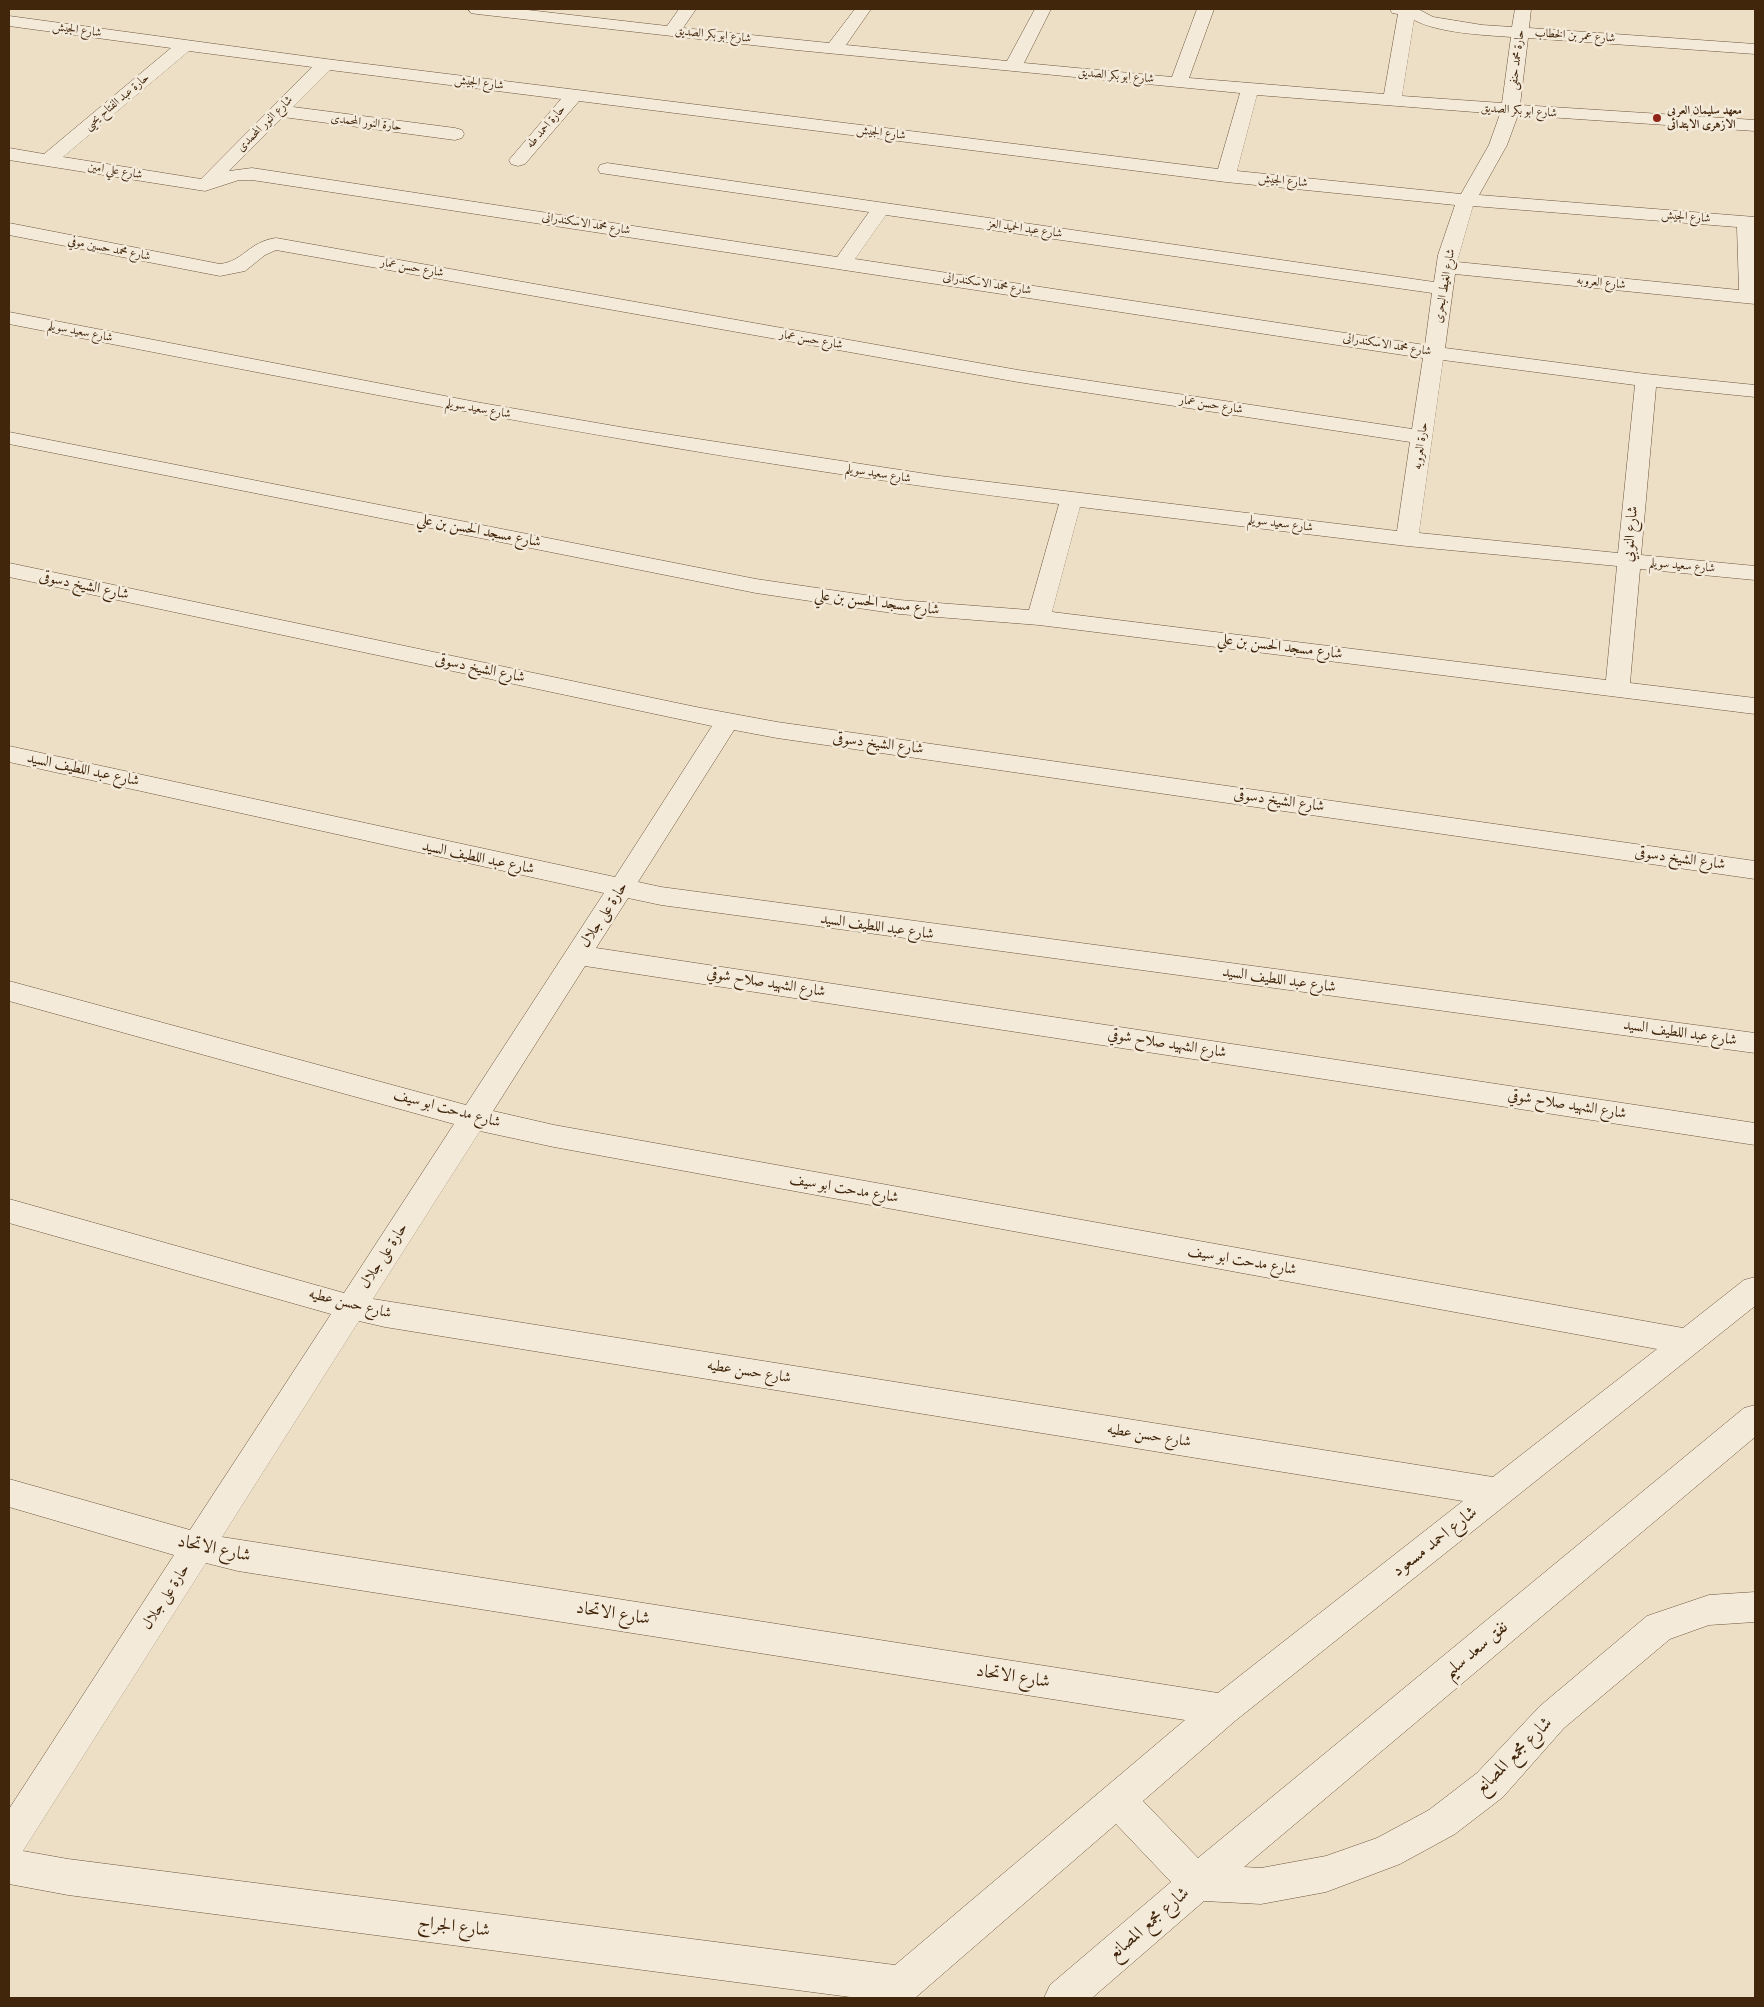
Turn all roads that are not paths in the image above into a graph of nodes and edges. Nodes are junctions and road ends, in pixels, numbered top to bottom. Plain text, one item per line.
1 (477, 9) edge
2 (688, 9) edge
3 (863, 9) edge
4 (1043, 9) edge
5 (1206, 9) edge
6 (1523, 9) edge
7 (507, 10) edge
8 (1402, 10) edge
9 (1430, 15) edge
10 (16, 22) edge
11 (672, 31) junction
12 (1520, 32) junction
13 (9, 35) edge
14 (185, 45) junction
15 (835, 48) junction
16 (1755, 50) edge
17 (326, 64) junction
18 (1013, 66) junction
19 (1179, 82) junction
20 (1250, 88) junction
21 (574, 95) junction
22 (1392, 99) junction
23 (278, 111) junction
24 (1510, 111) junction
25 (1755, 126) edge
26 (455, 134) dead end
27 (9, 154) edge
28 (48, 160) junction
29 (518, 160) dead end
30 (607, 169) dead end
31 (1226, 176) junction
32 (213, 182) junction
33 (1466, 200) junction
34 (881, 209) junction
35 (1751, 223) edge
36 (9, 229) edge
37 (842, 262) junction
38 (1447, 267) junction
39 (210, 268) joint
40 (1443, 290) junction
41 (1752, 298) edge
42 (9, 318) edge
43 (1434, 353) junction
44 (1646, 380) junction
45 (1755, 391) edge
46 (9, 438) edge
47 (1422, 438) junction
48 (1071, 500) junction
49 (1407, 539) junction
50 (1629, 562) junction
51 (9, 570) edge
52 (1755, 573) edge
53 (1039, 618) junction
54 (1617, 688) junction
55 (1755, 706) edge
56 (728, 721) junction
57 (9, 754) edge
58 (1755, 870) edge
59 (621, 889) junction
60 (578, 955) junction
61 (9, 991) edge
62 (1755, 1043) edge
63 (473, 1118) junction
64 (1755, 1134) edge
65 (9, 1211) edge
66 (1755, 1289) edge
67 (351, 1307) junction
68 (1689, 1342) junction
69 (1755, 1418) edge
70 (1498, 1492) junction
71 (9, 1493) edge
72 (198, 1547) junction
73 (1755, 1607) edge
74 (1224, 1710) junction
75 (1117, 1800) junction
76 (9, 1841) edge
77 (9, 1866) edge
78 (1197, 1882) junction
79 (894, 1992) edge
80 (1063, 1998) edge

1 - 7 street, شارع ابو بكر الصديق
2 - 11 street
3 - 15 street
4 - 18 street
5 - 19 street
6 - 12 street, حارة محمد حنفى
7 - 11 street, شارع ابو بكر الصديق
8 - 9 street, شارع عمر بن الخطاب
8 - 22 street
9 - 12 street, شارع عمر بن الخطاب
10 - 13 street
10 - 14 street, شارع الجيش
11 - 15 street, شارع ابو بكر الصديق
12 - 16 street, شارع عمر بن الخطاب
12 - 24 street, حارة محمد حنفى
14 - 17 street, شارع الجيش
14 - 28 street, حارة عبد الفتاح يحيى
15 - 18 street, شارع ابو بكر الصديق
17 - 21 street, شارع الجيش
17 - 23 street, شارع النور المحمدى
18 - 19 street, شارع ابو بكر الصديق
19 - 20 street, شارع ابو بكر الصديق
20 - 22 street, شارع ابو بكر الصديق
20 - 31 street
21 - 29 street, حارة احمد طه
21 - 31 street, شارع الجيش
22 - 24 street, شارع ابو بكر الصديق
23 - 26 street, حارة النور المحمدى
23 - 32 street, شارع النور المحمدى
24 - 25 street, شارع ابو بكر الصديق
24 - 33 street, شارع الغيط البحرى
27 - 28 street, شارع علي امين
28 - 32 street, شارع علي امين
30 - 34 street, شارع عبد الحميد العز
31 - 33 street, شارع الجيش
32 - 37 street, شارع محمد الاسكندرانى
33 - 35 street, شارع الجيش
33 - 38 street, شارع الغيط البحرى
34 - 37 street
34 - 40 street, شارع عبد الحميد العز
35 - 41 street
36 - 39 street, شارع محمد حسين موفي
37 - 43 street, شارع محمد الاسكندرانى
38 - 40 street, شارع الغيط البحرى
38 - 41 street, شارع العروبه
39 - 47 street, شارع حسن عمار
40 - 43 street, شارع الغيط البحرى
42 - 48 street, شارع سعيد سويلم
43 - 44 street, شارع محمد الاسكندرانى
43 - 47 street, حارة العروبه
44 - 45 street, شارع محمد الاسكندرانى
44 - 50 street, شارع النوبي
46 - 53 street, شارع مسجد الحسن بن علي
47 - 49 street, حارة العروبه
48 - 49 street, شارع سعيد سويلم
48 - 53 street
49 - 50 street, شارع سعيد سويلم
50 - 52 street, شارع سعيد سويلم
50 - 54 street, شارع النوبي
51 - 56 street, شارع الشيخ دسوقى
53 - 54 street, شارع مسجد الحسن بن علي
54 - 55 street, شارع مسجد الحسن بن علي
56 - 58 street, شارع الشيخ دسوقى
56 - 59 street, حارة على جلال
57 - 59 street, شارع عبد اللطيف السيد
59 - 60 street, حارة على جلال
59 - 62 street, شارع عبد اللطيف السيد
60 - 63 street, حارة على جلال
60 - 64 street, شارع الشهيد صلاح شوقي
61 - 63 street, شارع مدحت ابو سيف
63 - 67 street, حارة على جلال
63 - 68 street, شارع مدحت ابو سيف
65 - 67 street, شارع حسن عطيه
66 - 68 street, شارع احمد مسعود
67 - 70 street, شارع حسن عطيه
67 - 72 street, حارة على جلال
68 - 70 street, شارع احمد مسعود
69 - 78 street, نفق سعد سليم
70 - 74 street, شارع احمد مسعود
71 - 72 street, شارع الاتحاد
72 - 74 street, شارع الاتحاد
72 - 76 street, حارة على جلال
73 - 78 street, شارع مجمع المصانع
74 - 75 street, شارع احمد مسعود
75 - 78 street
75 - 79 street
77 - 79 street, شارع الجراج
78 - 80 street, شارع مجمع المصانع

